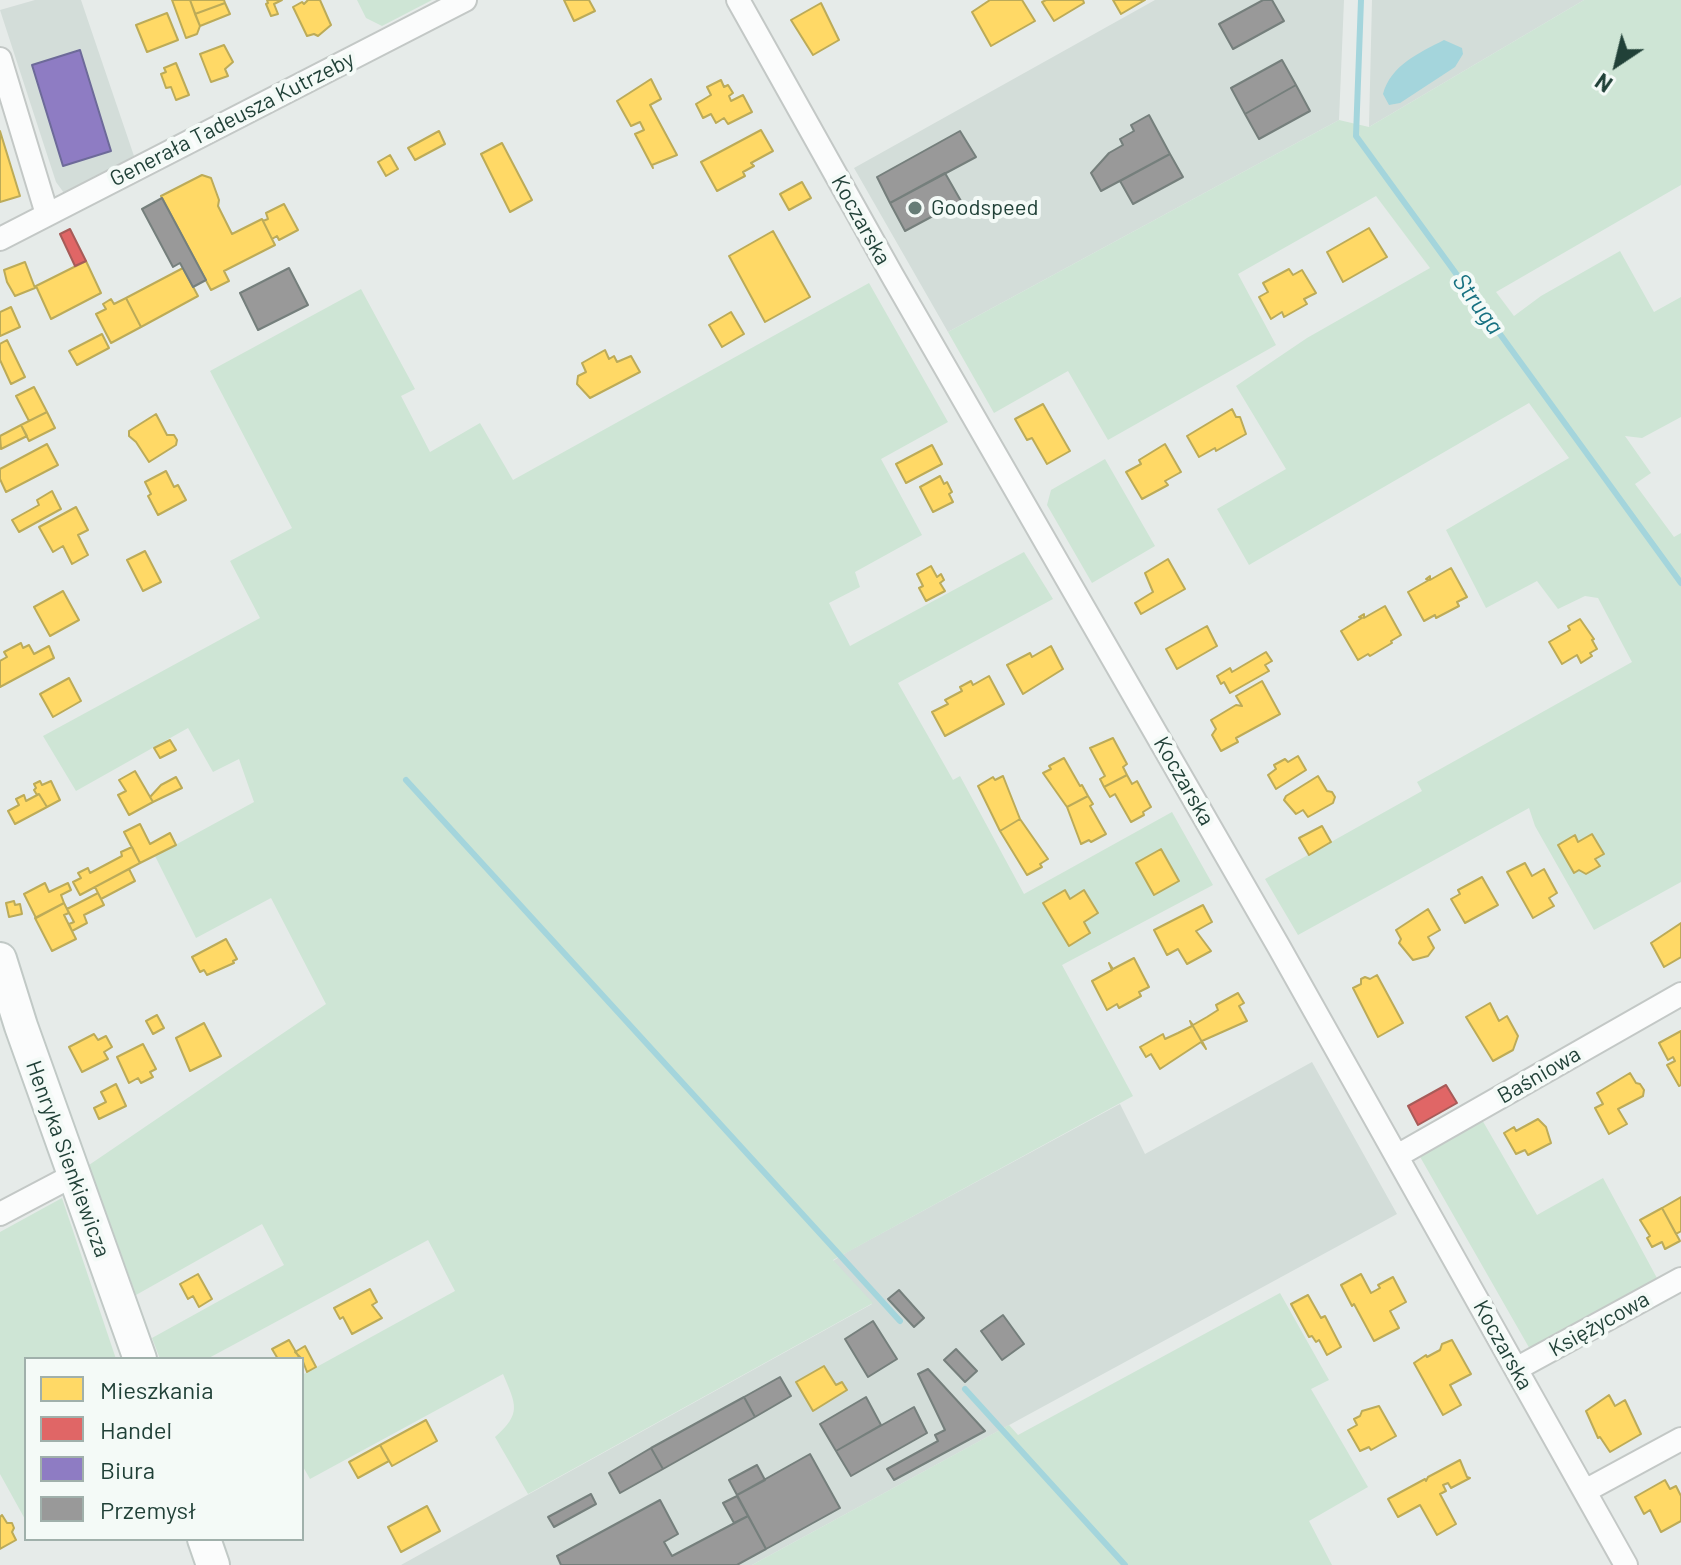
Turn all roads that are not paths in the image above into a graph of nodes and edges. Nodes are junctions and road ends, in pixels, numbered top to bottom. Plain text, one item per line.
1 (465, 0) edge
2 (738, 0) edge
3 (0, 59) edge
4 (47, 214) junction
5 (0, 239) edge
6 (0, 959) edge
7 (1681, 994) edge
8 (1397, 1156) junction
9 (74, 1175) junction
10 (0, 1214) edge
11 (1681, 1279) edge
12 (139, 1357) edge
13 (1516, 1369) junction
14 (1681, 1439) edge
15 (1585, 1491) junction
16 (205, 1541) edge
17 (213, 1565) edge
18 (1626, 1565) edge

1 - 4 street, Generała Tadeusza Kutrzeby
2 - 8 street, Koczarska
3 - 4 street
4 - 5 street, Generała Tadeusza Kutrzeby
6 - 9 street, Henryka Sienkiewicza
7 - 8 street, Baśniowa
8 - 13 street, Koczarska
9 - 10 street
9 - 12 street, Henryka Sienkiewicza
11 - 13 street, Księżycowa
13 - 15 street, Koczarska
14 - 15 street
15 - 18 street, Koczarska
16 - 17 street

